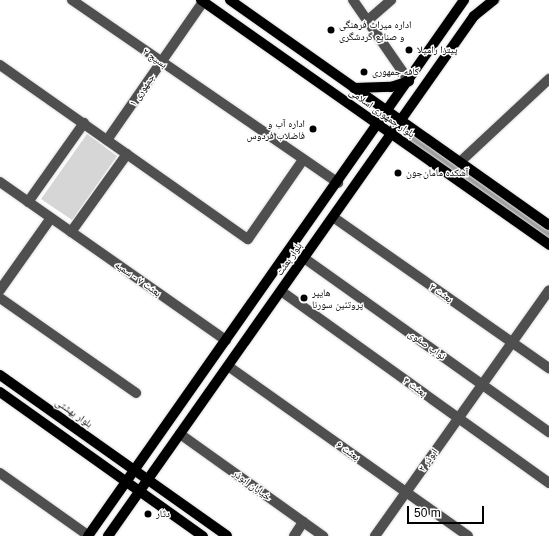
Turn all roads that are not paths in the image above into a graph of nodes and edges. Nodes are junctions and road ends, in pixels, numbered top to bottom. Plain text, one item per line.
1 (72, 0) edge
2 (230, 0) edge
3 (353, 0) edge
4 (391, 0) edge
5 (464, 0) edge
6 (494, 0) edge
7 (202, 1) edge
8 (367, 21) junction
9 (162, 62) junction
10 (0, 65) edge
11 (549, 79) edge
12 (409, 81) junction
13 (354, 88) junction
14 (387, 112) junction
15 (401, 121) junction
16 (84, 123) junction
17 (378, 125) junction
18 (392, 134) junction
19 (107, 140) junction
20 (127, 154) junction
21 (303, 160) junction
22 (460, 162) junction
23 (0, 182) edge
24 (338, 183) junction
25 (28, 202) junction
26 (333, 217) junction
27 (50, 218) junction
28 (549, 225) edge
29 (71, 232) junction
30 (549, 245) edge
31 (304, 258) junction
32 (0, 290) edge
33 (549, 290) edge
34 (281, 291) junction
35 (0, 298) edge
36 (226, 340) junction
37 (511, 342) junction
38 (228, 366) junction
39 (549, 368) edge
40 (0, 375) edge
41 (481, 384) junction
42 (0, 392) edge
43 (136, 393) dead end
44 (458, 418) junction
45 (549, 432) edge
46 (180, 434) junction
47 (135, 470) junction
48 (0, 473) edge
49 (147, 480) junction
50 (127, 481) junction
51 (549, 483) edge
52 (140, 491) junction
53 (406, 492) junction
54 (303, 522) junction
55 (88, 536) edge
56 (108, 536) edge
57 (204, 536) edge
58 (227, 536) edge
59 (294, 536) edge
60 (323, 536) edge
61 (375, 536) edge
62 (468, 536) edge

1 - 9 street, بسیج ۲
2 - 13 main road, بلوار جمهوری اسلامی
3 - 8 street
4 - 8 street
5 - 12 main road, بلوار بعثت
6 - 15 main road, بلوار بعثت
7 - 9 street, جمهوری ۱
7 - 17 main road, بلوار جمهوری اسلامی
8 - 12 street
9 - 19 street, جمهوری ۱
9 - 21 street, بسیج ۲
10 - 16 street
11 - 22 street
12 - 13 main road
12 - 14 main road, بلوار بعثت
13 - 14 main road, بلوار جمهوری اسلامی
14 - 15 main road, بلوار جمهوری اسلامی
14 - 17 main road, بلوار بعثت
15 - 18 main road, بلوار بعثت
15 - 22 main road, بلوار جمهوری اسلامی
16 - 19 street
16 - 25 street
17 - 18 main road, بلوار جمهوری اسلامی
17 - 24 main road, بلوار بعثت
18 - 26 main road, بلوار بعثت
18 - 30 main road, بلوار جمهوری اسلامی
19 - 20 street
20 - 21 street
20 - 29 street
21 - 24 street, بسیج ۲
22 - 28 main road, بلوار جمهوری اسلامی
23 - 25 street, بعثت ۷ - سمیه
24 - 36 main road, بلوار بعثت
25 - 27 street, بعثت ۷ - سمیه
26 - 31 main road, بلوار بعثت
26 - 37 street, بعثت ۲
27 - 29 street, بعثت ۷ - سمیه
27 - 32 street
29 - 36 street, بعثت ۷ - سمیه
31 - 34 main road, بلوار بعثت
31 - 41 street, نواب صفوی
33 - 37 street, ابوذر ۲
34 - 38 main road, بلوار بعثت
34 - 44 street, بعثت ۴
35 - 43 street
36 - 47 main road, بلوار بعثت
37 - 39 street, بعثت ۲
37 - 41 street, ابوذر ۲
38 - 46 main road, بلوار بعثت
38 - 53 street, بعثت ۶
40 - 47 main road, بلوار بهشتی
41 - 44 street, ابوذر ۲
41 - 45 street, نواب صفوی
42 - 50 main road
44 - 51 street, بعثت ۴
44 - 53 street, ابوذر ۲
46 - 49 main road, بلوار بعثت
46 - 54 street, خیابان ابوذر
47 - 49 main road, بلوار بهشتی
47 - 50 main road, بلوار بعثت
48 - 55 street
49 - 52 main road, بلوار بعثت
49 - 58 main road
50 - 52 main road
50 - 55 main road, بلوار بعثت
52 - 56 main road, بلوار بعثت
52 - 57 main road
53 - 61 street, ابوذر ۲
53 - 62 street, بعثت ۶
54 - 59 street
54 - 60 street, خیابان ابوذر

